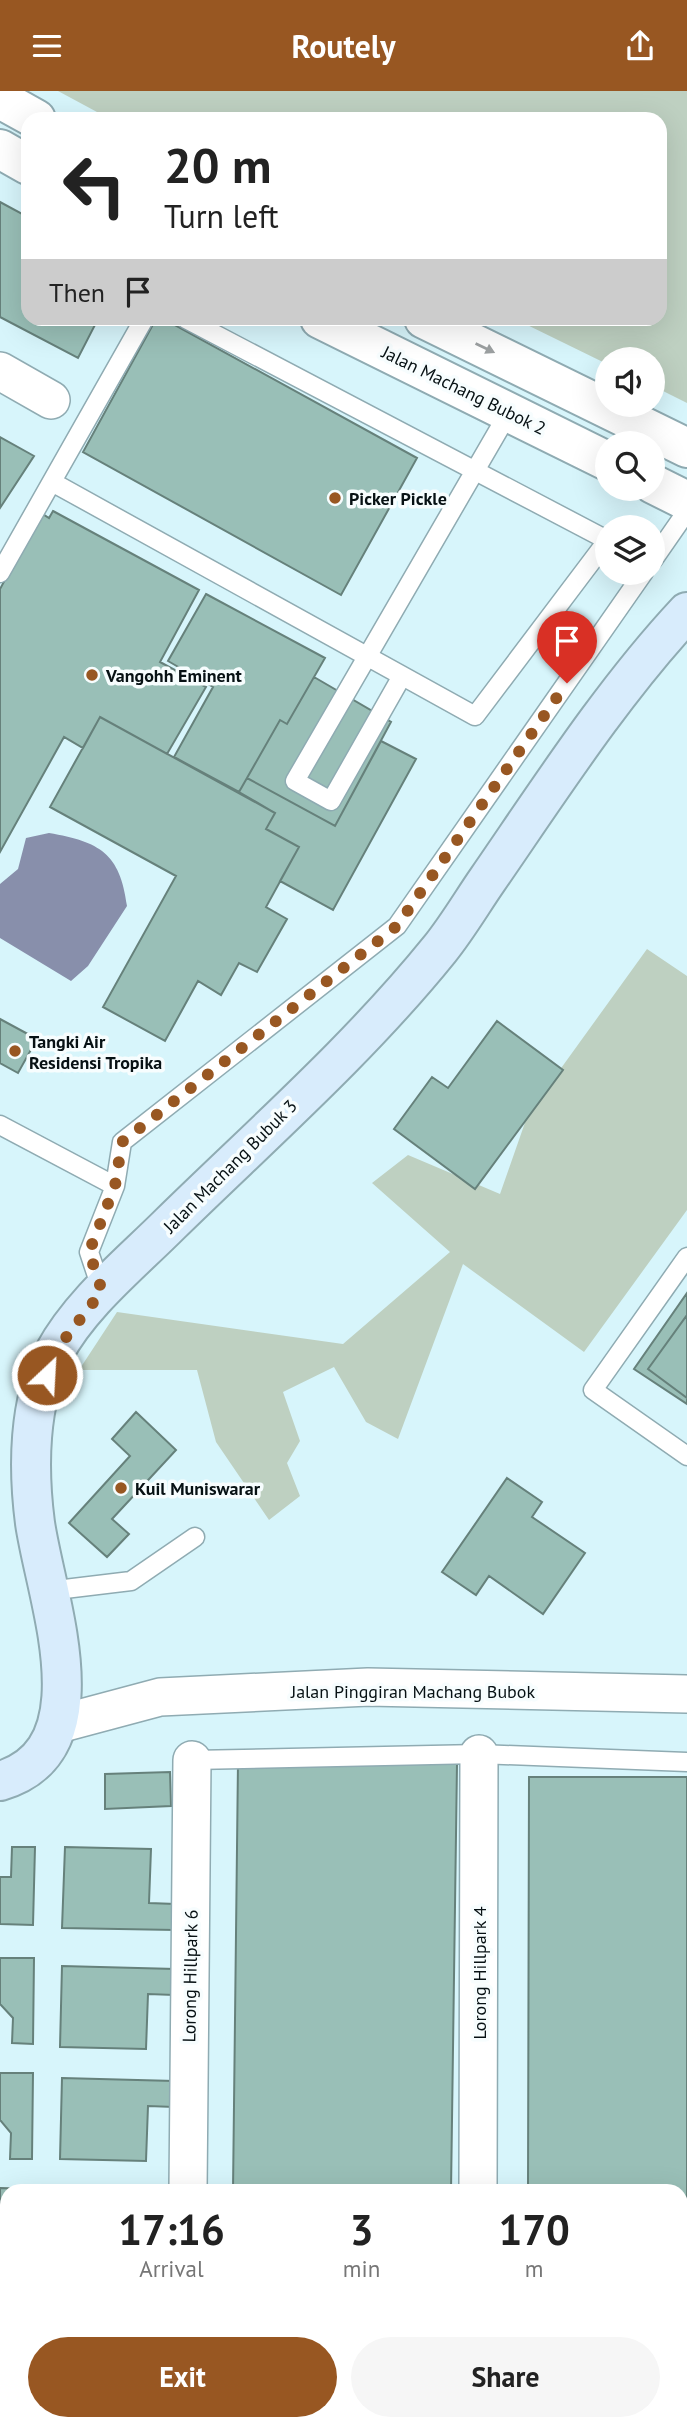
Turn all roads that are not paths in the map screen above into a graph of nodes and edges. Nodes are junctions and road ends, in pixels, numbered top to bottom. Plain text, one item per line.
1 (0, 99) edge
2 (23, 112) edge
3 (0, 149) edge
4 (21, 161) edge
5 (140, 326) edge
6 (199, 326) edge
7 (334, 326) edge
8 (439, 326) edge
9 (0, 371) edge
10 (532, 371) junction
11 (51, 400) dead end
12 (509, 412) junction
13 (687, 448) edge
14 (595, 455) edge
15 (474, 470) junction
16 (52, 482) junction
17 (665, 490) edge
18 (687, 501) edge
19 (687, 511) edge
20 (595, 535) edge
21 (665, 543) edge
22 (595, 557) edge
23 (0, 573) edge
24 (635, 585) edge
25 (687, 612) edge
26 (366, 656) junction
27 (402, 676) junction
28 (0, 1125) edge
29 (115, 1186) junction
30 (687, 1257) edge
31 (102, 1291) junction
32 (687, 1457) edge
33 (195, 1537) dead end
34 (48, 1591) junction
35 (687, 1693) edge
36 (59, 1724) junction
37 (479, 1754) junction
38 (192, 1760) joint
39 (687, 1762) edge
40 (0, 1781) edge
41 (188, 2184) edge
42 (478, 2184) edge

1 - 2 street
3 - 4 street
5 - 16 lane
6 - 15 lane
7 - 12 street, Jalan Machang Bubok 2
8 -> 10 street
9 - 11 street
10 - 12 street
10 - 13 street
12 - 14 street, Jalan Machang Bubok 2
12 - 15 lane
15 - 20 lane
15 - 26 lane
16 - 23 lane
16 - 26 lane
17 - 18 street
19 - 21 lane
22 - 27 lane
24 - 29 lane
25 - 31 main road, Jalan Machang Bubuk 3
26 - 27 lane
26 - 27 lane
28 - 29 lane
29 - 31 lane
30 - 32 lane
31 - 34 main road, Jalan Machang Bubuk 3
33 - 34 lane
34 - 36 main road, Jalan Machang Bubuk 3
35 - 36 street, Jalan Pinggiran Machang Bubok
36 - 40 main road, Jalan Machang Bubuk 3
37 - 38 lane
37 - 39 lane
37 - 42 street, Lorong Hillpark 4
38 - 41 street, Lorong Hillpark 6

